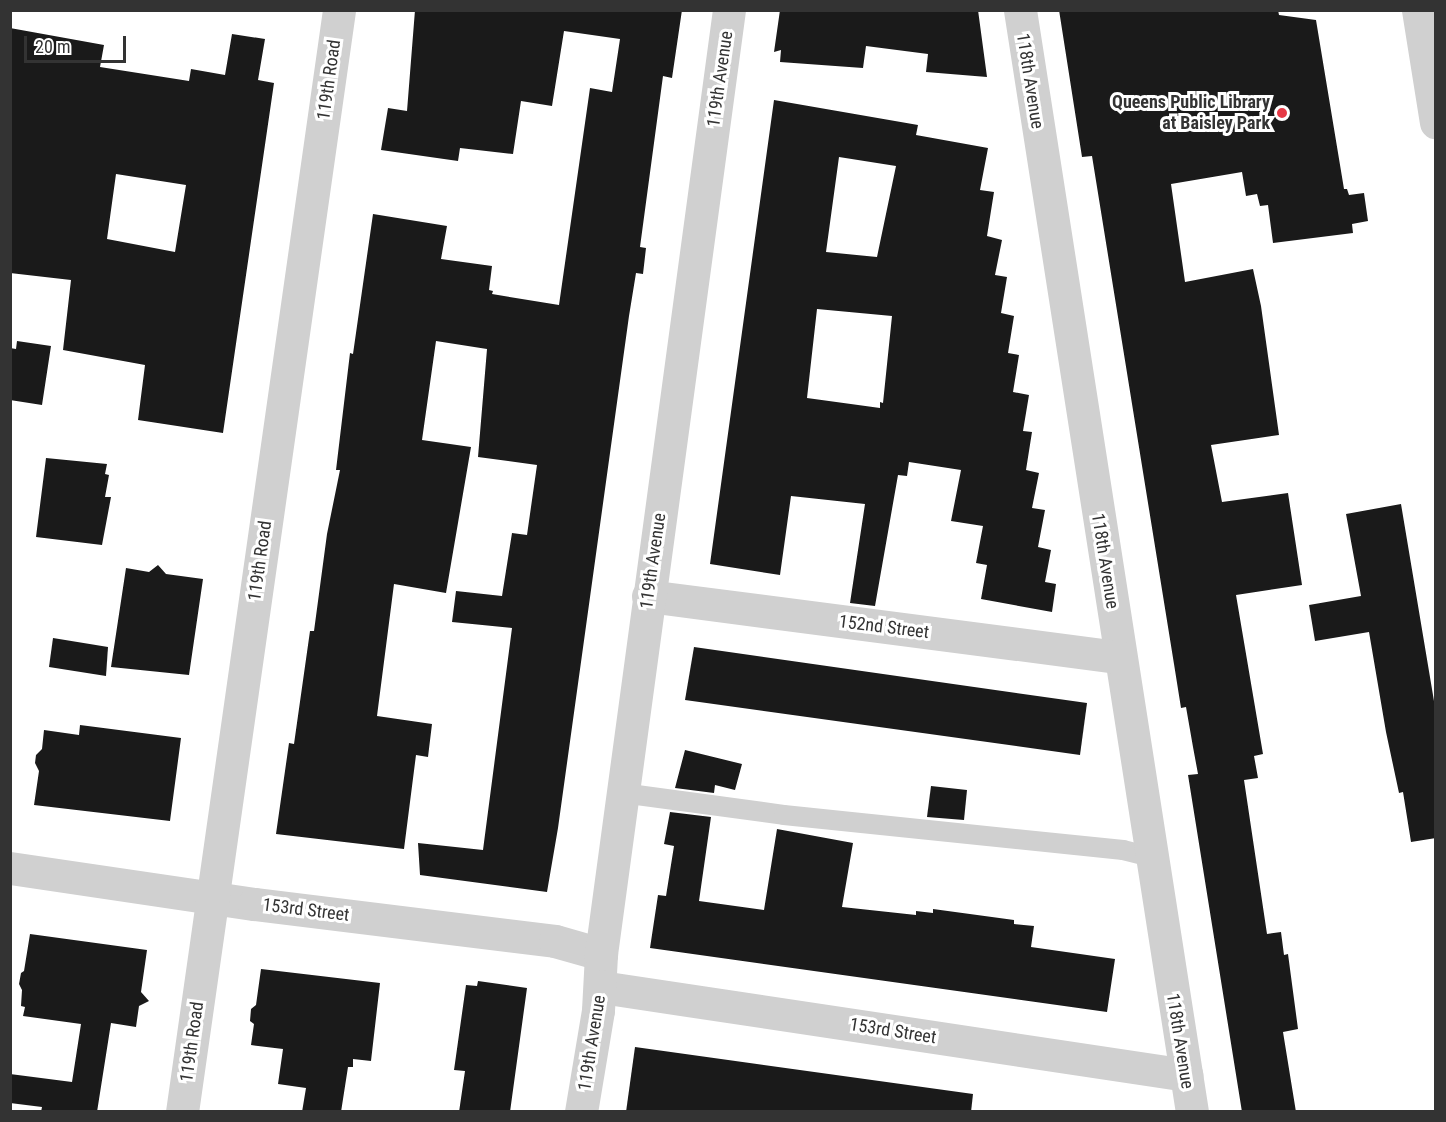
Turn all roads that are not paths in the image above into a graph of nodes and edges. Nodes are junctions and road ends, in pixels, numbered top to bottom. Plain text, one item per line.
1 (339, 10) edge
2 (729, 10) edge
3 (1020, 10) edge
4 (1418, 10) edge
5 (1436, 123) edge
6 (648, 596) junction
7 (1120, 657) junction
8 (622, 793) junction
9 (1152, 857) junction
10 (10, 868) edge
11 (212, 897) junction
12 (601, 954) junction
13 (601, 987) junction
14 (1186, 1075) junction
15 (182, 1112) edge
16 (581, 1112) edge
17 (1192, 1112) edge

1 - 11 street, 119th Road
2 - 6 street, 119th Avenue
3 - 7 street, 118th Avenue
4 - 5 street
6 - 7 street, 152nd Street
6 - 8 street, 119th Avenue
7 - 9 street, 118th Avenue
8 - 9 lane
8 - 12 street, 119th Avenue
9 - 14 street, 118th Avenue
10 - 11 street, 153rd Street
11 - 12 street, 153rd Street
11 - 15 street, 119th Road
12 - 13 street, 119th Avenue
13 - 14 street, 153rd Street
13 - 16 street, 119th Avenue
14 - 17 street, 118th Avenue

